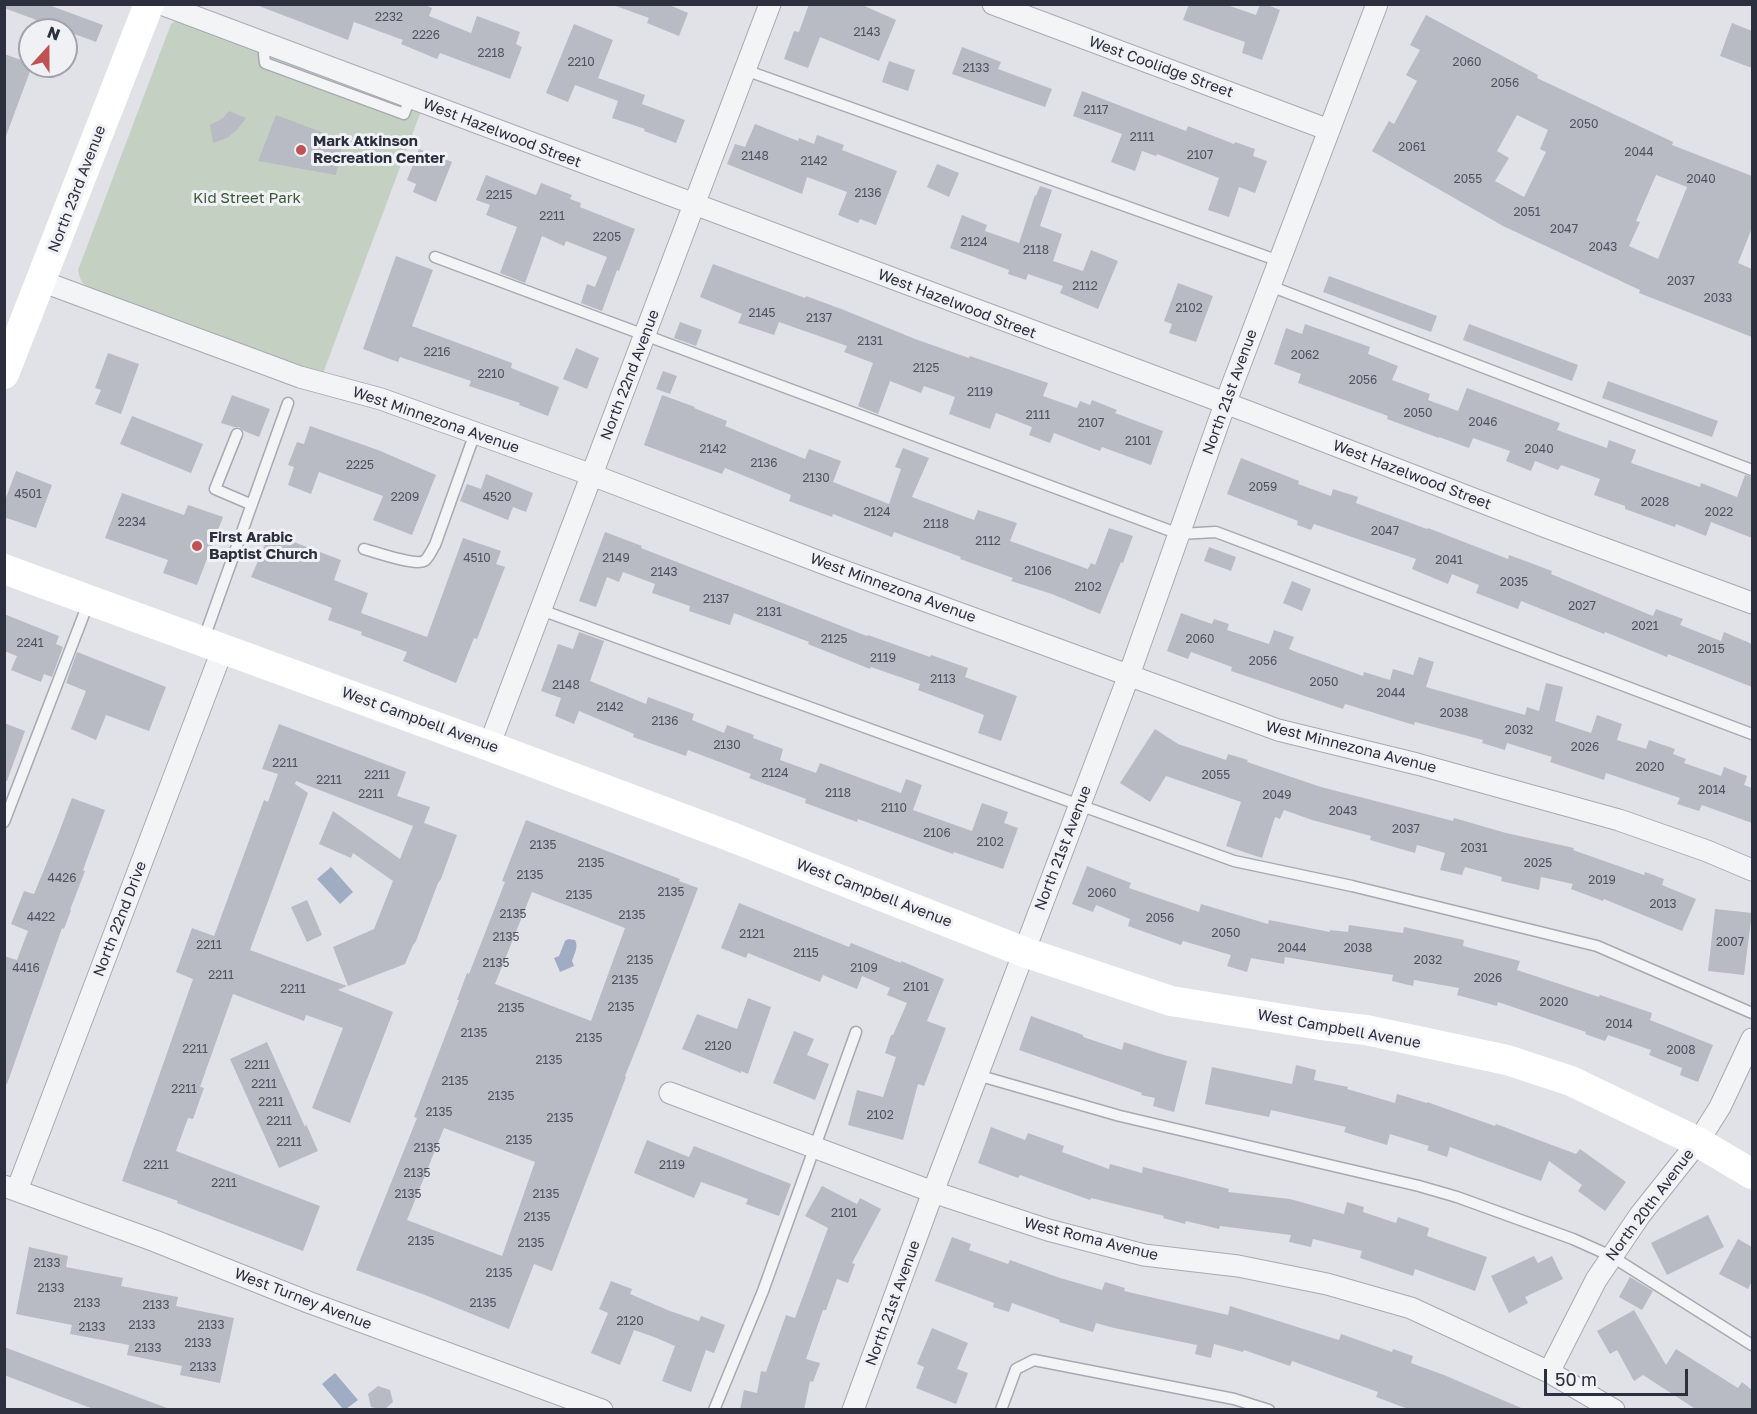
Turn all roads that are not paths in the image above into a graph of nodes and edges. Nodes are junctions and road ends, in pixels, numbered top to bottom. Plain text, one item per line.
1 (149, 4) edge
2 (161, 4) edge
3 (770, 4) edge
4 (993, 4) edge
5 (1377, 4) edge
6 (746, 70) junction
7 (1329, 130) junction
8 (694, 205) junction
9 (435, 257) dead end
10 (1280, 261) junction
11 (41, 281) junction
12 (1270, 286) junction
13 (644, 336) junction
14 (4, 374) edge
15 (288, 403) dead end
16 (1225, 404) junction
17 (475, 433) junction
18 (237, 434) dead end
19 (1752, 470) edge
20 (592, 475) junction
21 (250, 504) junction
22 (1179, 534) junction
23 (364, 549) dead end
24 (4, 569) edge
25 (90, 599) junction
26 (1752, 603) edge
27 (541, 610) junction
28 (213, 645) junction
29 (1129, 675) junction
30 (1752, 734) edge
31 (489, 746) junction
32 (1080, 805) junction
33 (4, 822) edge
34 (1752, 870) edge
35 (1024, 952) junction
36 (1752, 1013) edge
37 (856, 1032) dead end
38 (1752, 1039) edge
39 (978, 1075) junction
40 (670, 1093) dead end
41 (1698, 1142) junction
42 (815, 1148) junction
43 (1752, 1174) edge
44 (10, 1188) edge
45 (933, 1192) junction
46 (1611, 1256) junction
47 (1752, 1345) edge
48 (1549, 1372) junction
49 (602, 1410) edge
50 (714, 1410) edge
51 (854, 1410) edge
52 (1001, 1410) edge
53 (1269, 1410) edge
54 (1614, 1410) edge

1 - 11 street, North 23rd Avenue
2 - 8 street, West Hazelwood Street
3 - 6 street, North 22nd Avenue
4 - 7 street, West Coolidge Street
5 - 7 street, North 21st Avenue
6 - 8 street, North 22nd Avenue
6 - 10 lane
7 - 10 street, North 21st Avenue
8 - 13 street, North 22nd Avenue
8 - 16 street, West Hazelwood Street
9 - 13 lane
10 - 12 street, North 21st Avenue
11 - 14 street, North 23rd Avenue
11 - 17 street, West Minnezona Avenue
12 - 16 street, North 21st Avenue
12 - 19 lane
13 - 20 street, North 22nd Avenue
13 - 22 lane
15 - 21 lane
16 - 22 street, North 21st Avenue
16 - 26 street, West Hazelwood Street
17 - 20 street, West Minnezona Avenue
17 - 23 lane
18 - 21 lane
20 - 27 street, North 22nd Avenue
20 - 29 street, West Minnezona Avenue
21 - 28 lane
22 - 29 street, North 21st Avenue
22 - 30 lane
24 - 25 street, West Campbell Avenue
25 - 28 street, West Campbell Avenue
25 - 33 lane
27 - 31 street, North 22nd Avenue
27 - 32 lane
28 - 31 street, West Campbell Avenue
28 - 44 street, North 22nd Drive
29 - 32 street, North 21st Avenue
29 - 34 street, West Minnezona Avenue
31 - 35 street, West Campbell Avenue
32 - 35 street, North 21st Avenue
32 - 36 lane
35 - 39 street, North 21st Avenue
35 - 41 street, West Campbell Avenue
37 - 42 lane
38 - 41 street, North 20th Avenue
39 - 45 street, North 21st Avenue
39 - 46 lane
40 - 42 street, West Roma Avenue
41 - 43 street, West Campbell Avenue
41 - 46 street, North 20th Avenue
42 - 45 street, West Roma Avenue
42 - 50 lane
44 - 49 street, West Turney Avenue
45 - 48 street, West Roma Avenue
45 - 51 street, North 21st Avenue
46 - 47 lane
46 - 48 street, North 20th Avenue
48 - 54 street, West Roma Avenue
52 - 53 lane

